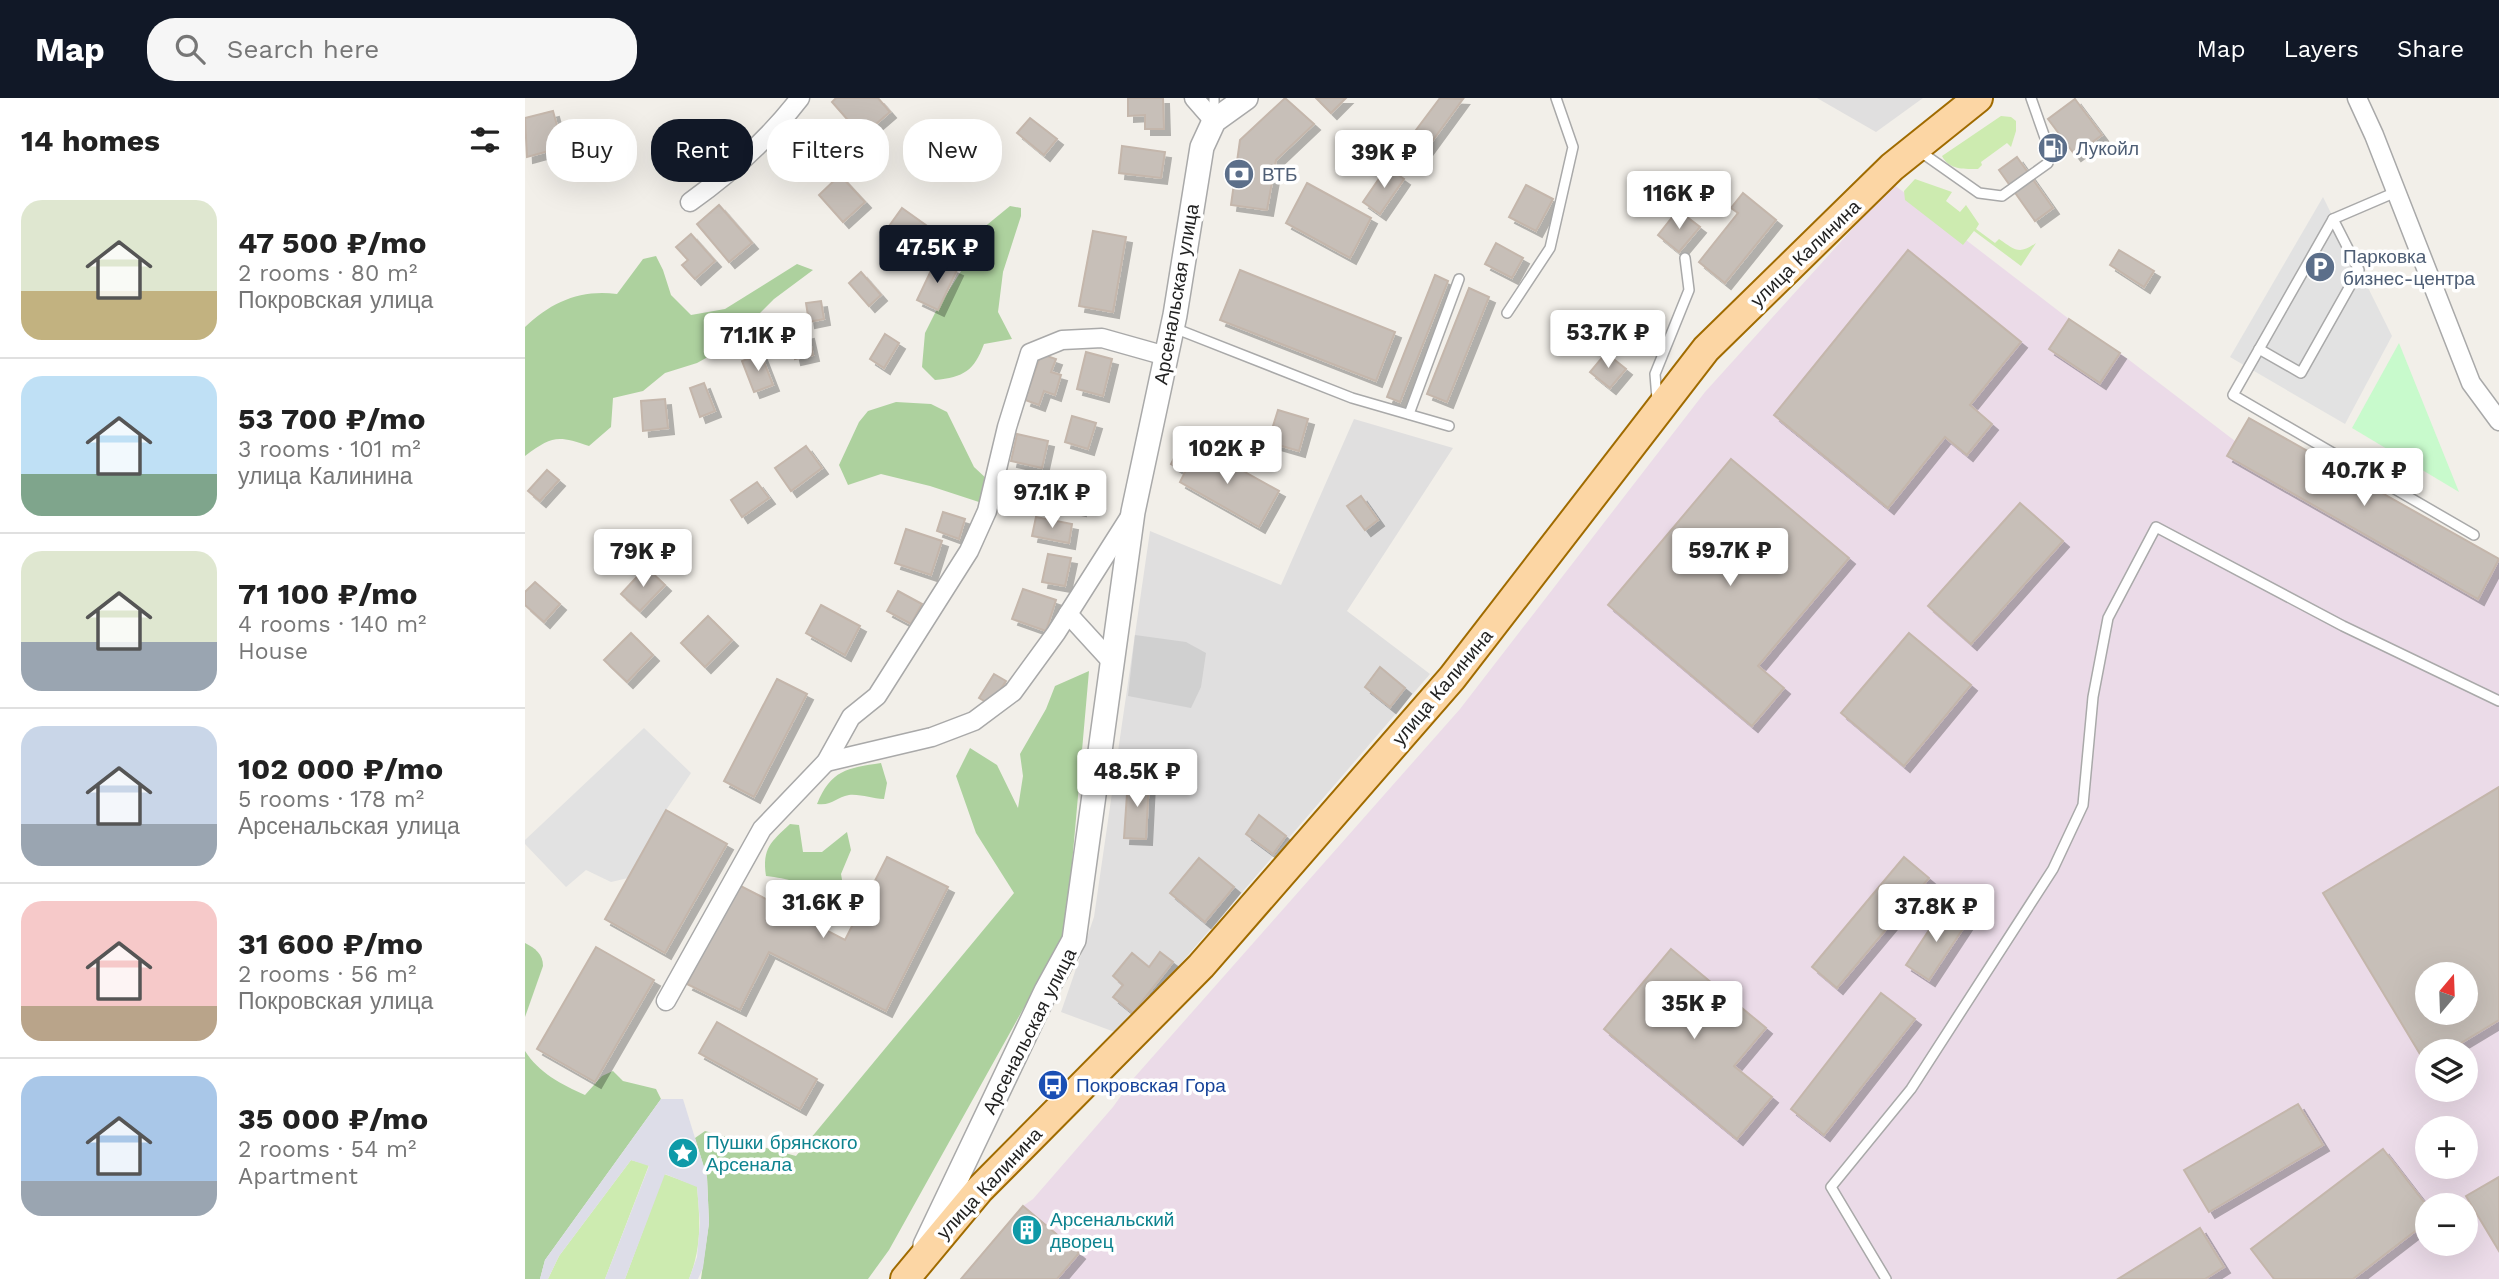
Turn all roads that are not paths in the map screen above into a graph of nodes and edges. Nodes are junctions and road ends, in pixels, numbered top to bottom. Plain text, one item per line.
1 (800, 98) edge
2 (1194, 98) edge
3 (1246, 98) edge
4 (1556, 98) edge
5 (1978, 98) edge
6 (2031, 98) edge
7 (2357, 98) edge
8 (1214, 109) edge
9 (1916, 149) junction
10 (2396, 192) junction
11 (690, 202) dead end
12 (2333, 219) junction
13 (1685, 258) dead end
14 (1459, 279) dead end
15 (1507, 313) dead end
16 (1172, 328) junction
17 (2259, 349) junction
18 (1166, 356) junction
19 (1658, 411) junction
20 (1409, 414) junction
21 (2499, 421) edge
22 (1449, 426) dead end
23 (1133, 512) junction
24 (2474, 535) dead end
25 (1068, 614) junction
26 (1111, 661) junction
27 (2499, 701) edge
28 (826, 762) junction
29 (666, 1001) dead end
30 (909, 1273) edge
31 (1886, 1279) edge

1 - 11 street
2 - 8 street
3 - 8 street
4 - 15 lane
5 - 9 main road, улица Калинина
6 - 9 lane
7 - 10 street
8 - 16 street, Арсенальская улица
9 - 19 main road, улица Калинина
10 - 12 lane
10 - 21 street
12 - 17 lane
12 - 17 lane
13 - 19 lane
14 - 20 lane
16 - 18 street, Арсенальская улица
16 - 20 lane
17 - 24 lane
18 - 23 street, Арсенальская улица
18 - 28 street
19 - 30 main road, улица Калинина
20 - 22 lane
23 - 25 street
23 - 26 street, Арсенальская улица
25 - 26 street
25 - 28 street
26 - 30 street, Арсенальская улица
27 - 31 lane
28 - 29 street

